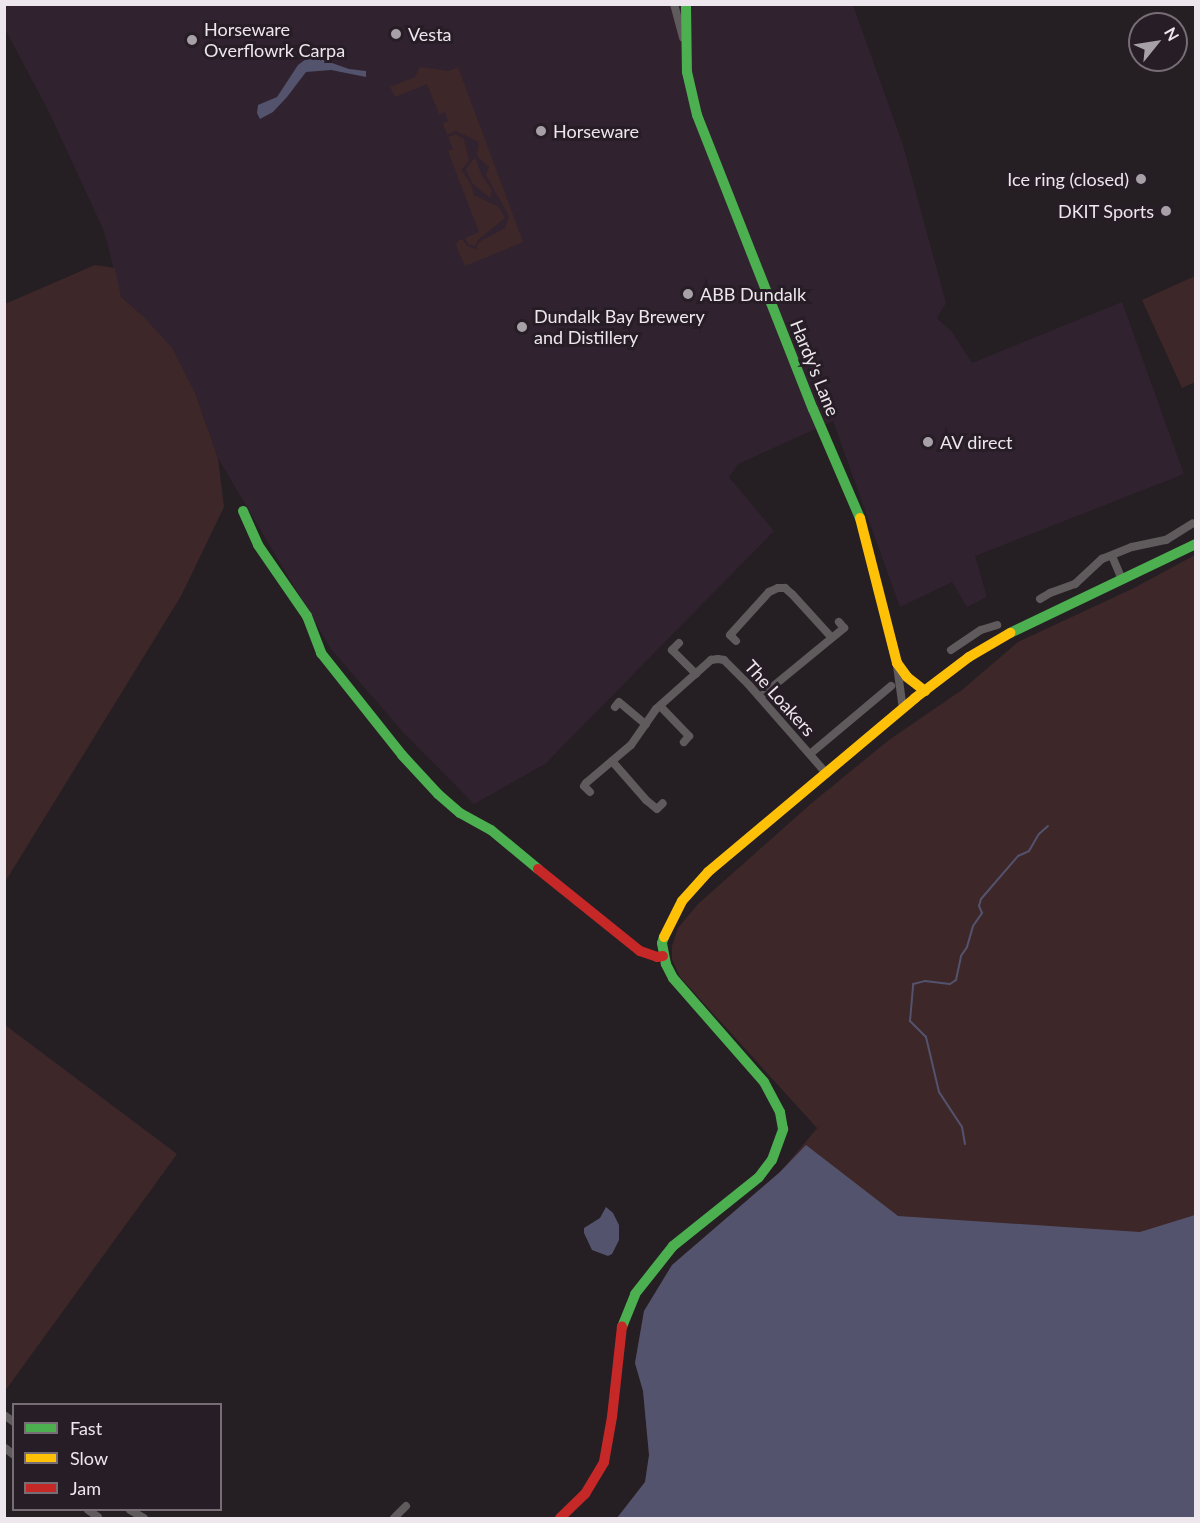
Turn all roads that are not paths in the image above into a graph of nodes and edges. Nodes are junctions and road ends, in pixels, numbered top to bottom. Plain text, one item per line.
1 (674, 4) edge
2 (686, 4) edge
3 (685, 48) junction
4 (243, 511) dead end
5 (1192, 524) dead end
6 (1196, 544) edge
7 (1112, 556) junction
8 (1122, 580) junction
9 (1040, 599) dead end
10 (838, 621) dead end
11 (997, 625) dead end
12 (832, 638) junction
13 (969, 639) junction
14 (736, 641) dead end
15 (679, 643) dead end
16 (951, 650) dead end
17 (975, 653) junction
18 (897, 663) junction
19 (696, 674) junction
20 (891, 686) dead end
21 (925, 691) junction
22 (760, 697) junction
23 (615, 706) dead end
24 (660, 706) junction
25 (903, 709) junction
26 (646, 725) junction
27 (684, 742) dead end
28 (810, 754) junction
29 (612, 761) junction
30 (827, 774) junction
31 (590, 792) dead end
32 (663, 803) dead end
33 (663, 956) junction
34 (406, 1506) dead end
35 (394, 1518) edge
36 (560, 1518) edge

1 - 3 street, Hardy's Lane
2 - 3 main road, Hardy's Lane
3 - 18 main road, Hardy's Lane
4 - 33 main road
5 - 7 street
6 - 8 main road
7 - 8 street
7 - 9 street
8 - 17 main road
10 - 12 street
11 - 13 street
12 - 14 street
12 - 22 street
13 - 16 street
13 - 17 street
15 - 19 street
17 - 21 main road
18 - 21 main road, Hardy's Lane
18 - 25 street
19 - 22 street, The Loakers
19 - 24 street, The Loakers
20 - 28 street
21 - 25 main road
22 - 28 street, The Loakers
23 - 26 street
24 - 26 street, The Loakers
24 - 27 street
25 - 30 main road
26 - 29 street, The Loakers
28 - 30 street, The Loakers
29 - 31 street, The Loakers
29 - 32 street
30 - 33 main road
33 - 36 main road
34 - 35 street

